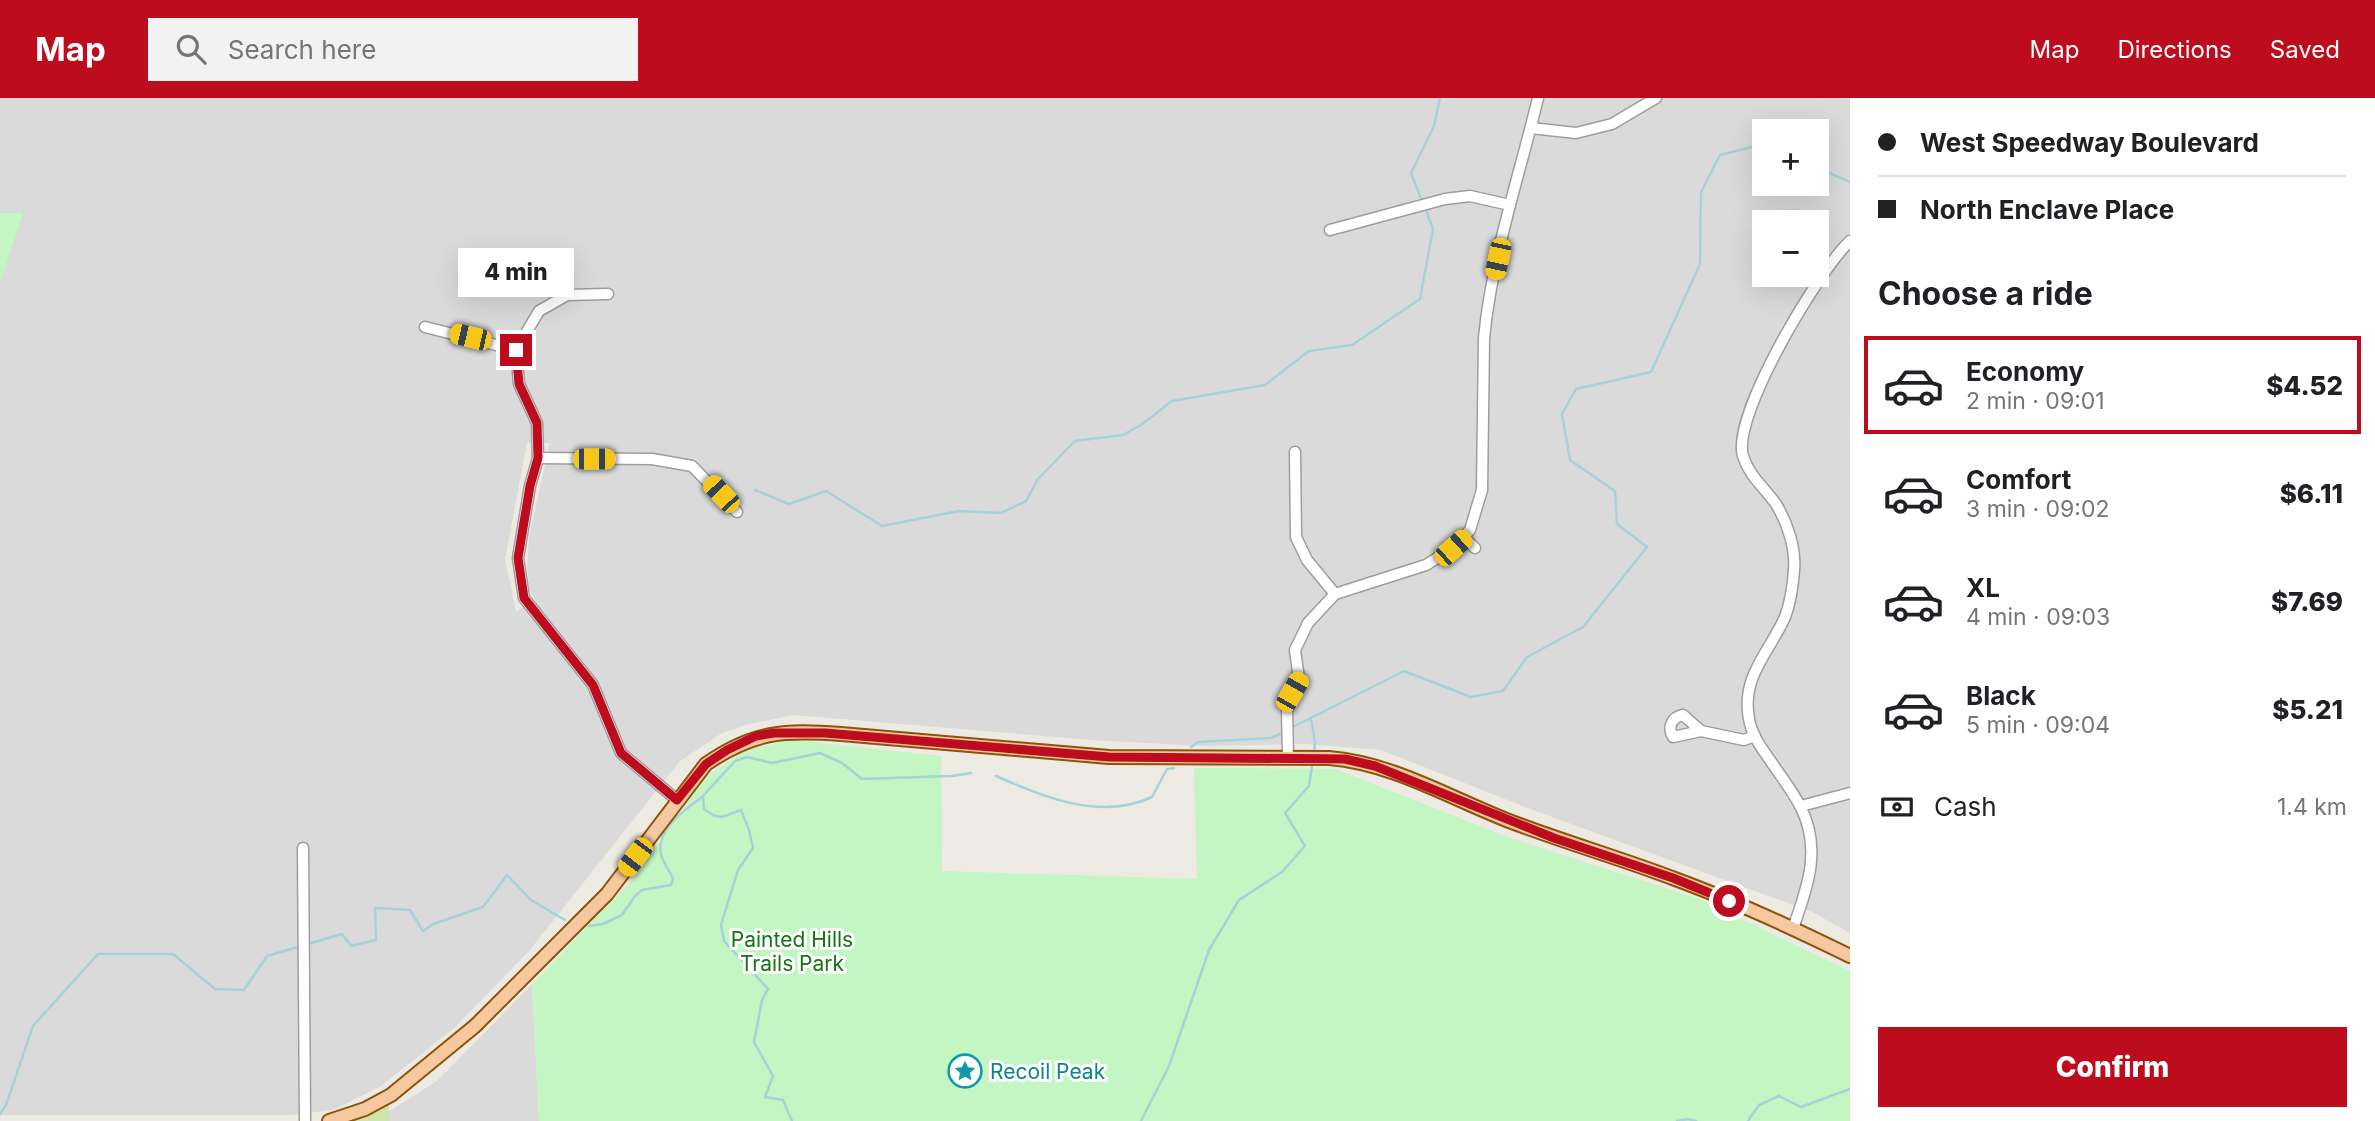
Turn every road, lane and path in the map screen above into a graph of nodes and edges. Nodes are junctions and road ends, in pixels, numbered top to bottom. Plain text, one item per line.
1 (1538, 98) edge
2 (1656, 98) edge
3 (1531, 128) junction
4 (1510, 205) junction
5 (1330, 230) dead end
6 (1850, 241) edge
7 (608, 294) dead end
8 (425, 327) dead end
9 (516, 350) junction
10 (1295, 452) dead end
11 (538, 458) junction
12 (737, 512) dead end
13 (1464, 538) junction
14 (1475, 548) dead end
15 (1335, 594) junction
16 (1701, 731) dead end
17 (1755, 736) junction
18 (1288, 758) junction
19 (1850, 793) edge
20 (677, 800) junction
21 (1801, 806) junction
22 (303, 848) dead end
23 (1793, 928) junction
24 (1850, 956) edge
25 (305, 1121) edge
26 (329, 1121) edge

1 - 3 street
2 - 3 street
3 - 4 street
4 - 5 street
4 - 13 street
6 - 17 street
7 - 9 street
8 - 9 street
9 - 11 street
10 - 15 street
11 - 12 street
11 - 20 street
13 - 14 street
13 - 15 street
15 - 18 street
16 - 17 street
17 - 21 street
18 - 20 main road
18 - 23 main road
19 - 21 street
20 - 26 main road
21 - 23 street
22 - 25 street
23 - 24 main road

